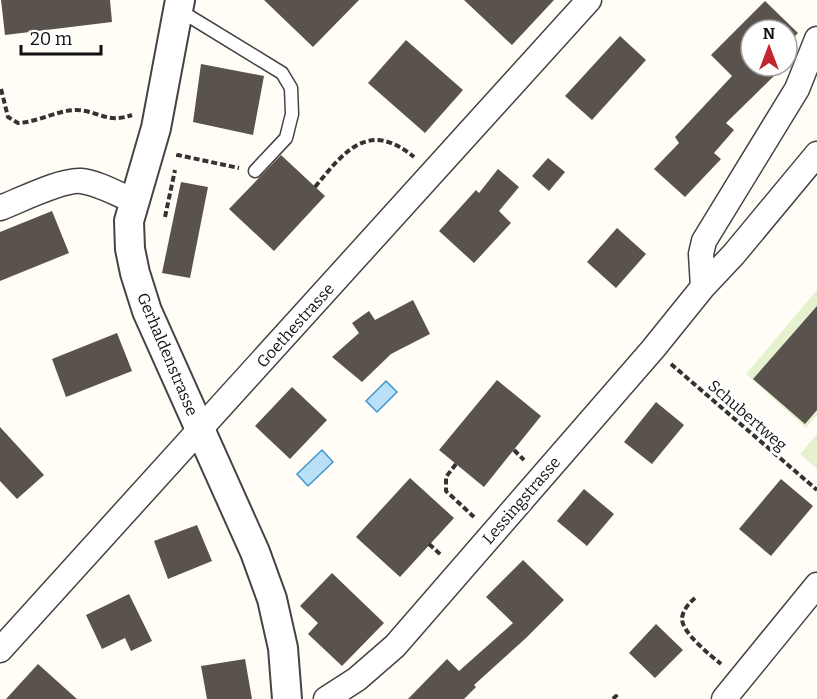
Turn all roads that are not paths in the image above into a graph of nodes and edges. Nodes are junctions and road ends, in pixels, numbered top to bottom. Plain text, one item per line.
1 (589, 0) edge
2 (179, 5) edge
3 (817, 39) edge
4 (814, 162) edge
5 (255, 171) road end
6 (134, 201) junction
7 (0, 208) edge
8 (703, 287) junction
9 (200, 429) junction
10 (817, 585) edge
11 (0, 650) edge
12 (287, 699) edge
13 (327, 699) edge
14 (724, 699) edge

1 - 9 street, Goethestrasse
2 - 5 lane
2 - 6 street, Gerhaldenstrasse
3 - 8 street
4 - 8 street, Lessingstrasse
6 - 7 street
6 - 9 street, Gerhaldenstrasse
8 - 13 street, Lessingstrasse
9 - 11 street, Goethestrasse
9 - 12 street, Gerhaldenstrasse
10 - 14 street

